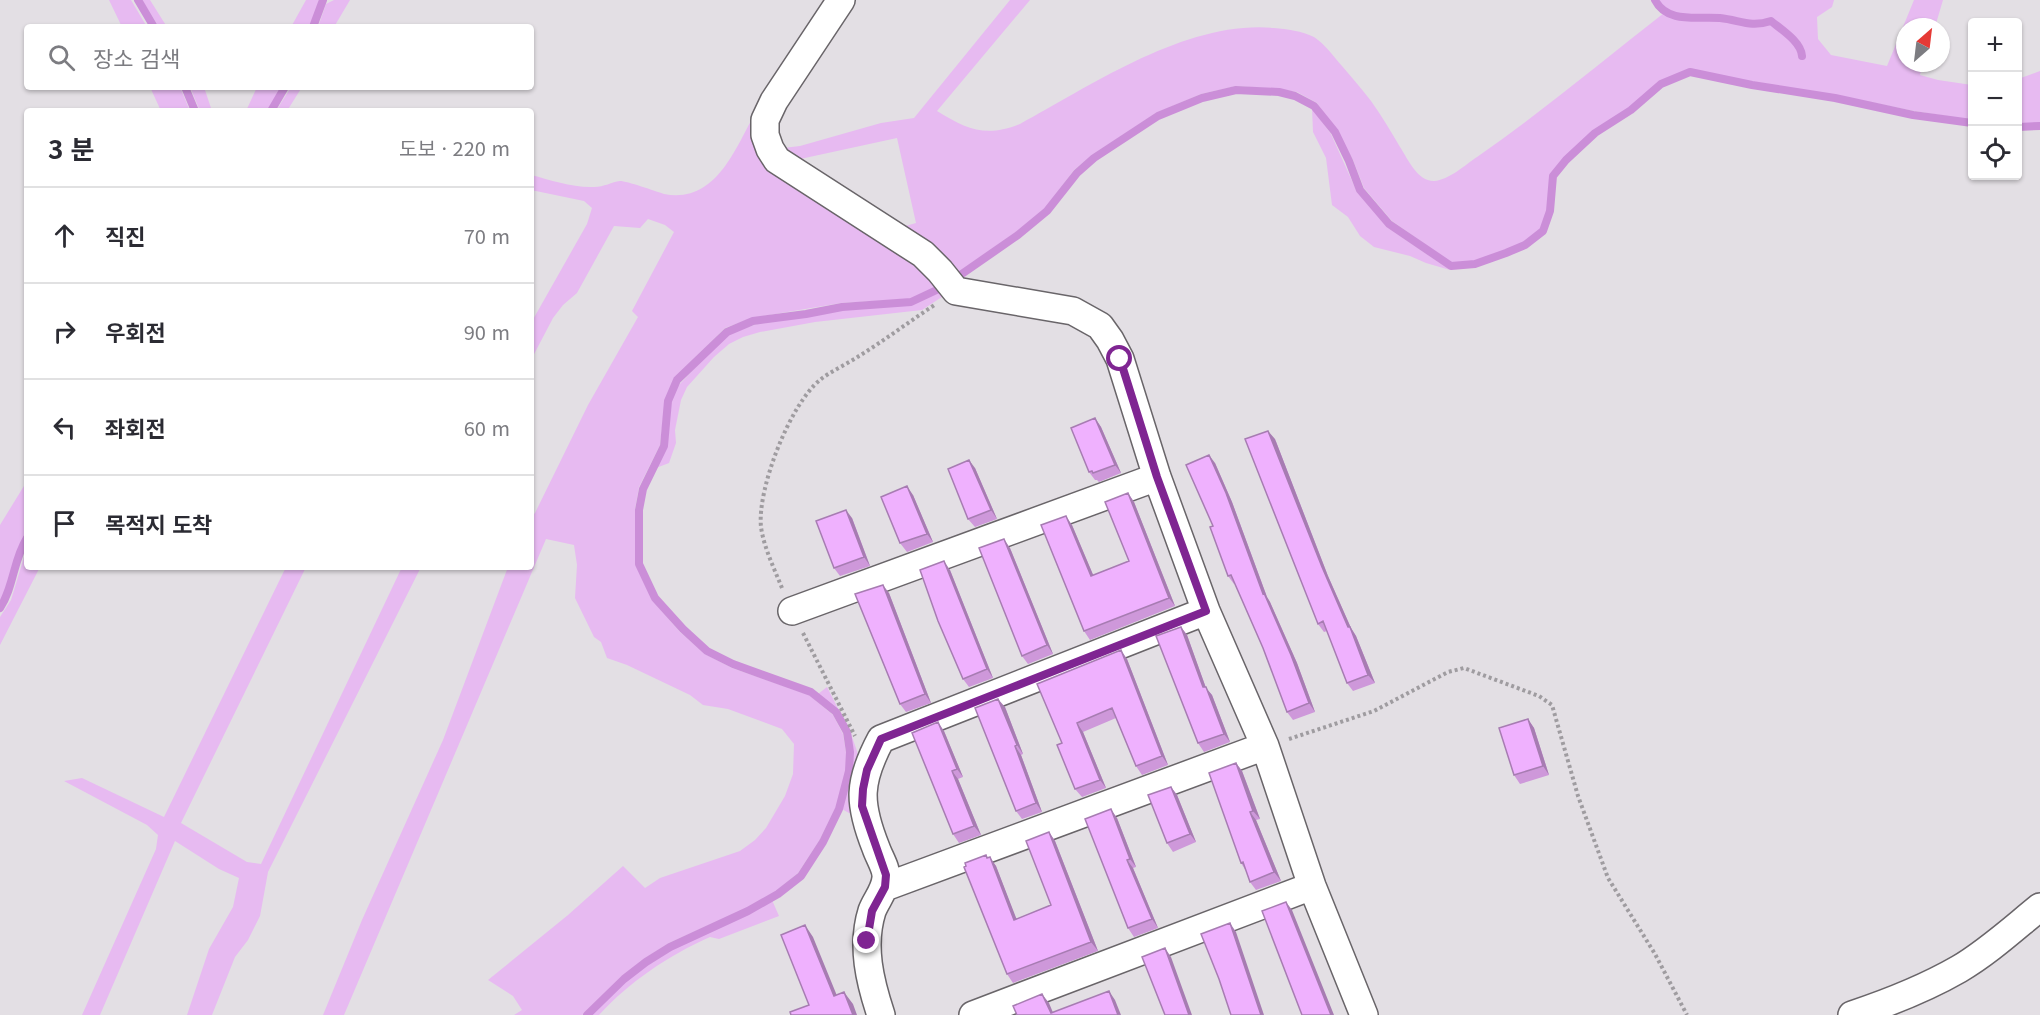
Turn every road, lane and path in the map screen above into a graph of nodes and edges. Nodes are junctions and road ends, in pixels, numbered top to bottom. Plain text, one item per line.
1 (841, 0) edge
2 (956, 291) junction
3 (1157, 477) junction
4 (792, 611) junction
5 (1206, 611) junction
6 (1265, 746) junction
7 (867, 770) junction
8 (1312, 886) junction
9 (885, 887) junction
10 (2040, 907) edge
11 (881, 1015) edge
12 (973, 1015) edge
13 (1364, 1015) edge
14 (1687, 1015) edge
15 (1852, 1015) edge

1 - 2 street
2 - 3 street
2 - 4 path
3 - 4 street
3 - 5 street
4 - 7 path
5 - 6 street
5 - 7 street
6 - 8 street
6 - 9 street
6 - 14 path
7 - 9 street
8 - 12 street
8 - 13 street
9 - 11 street
10 - 15 street

